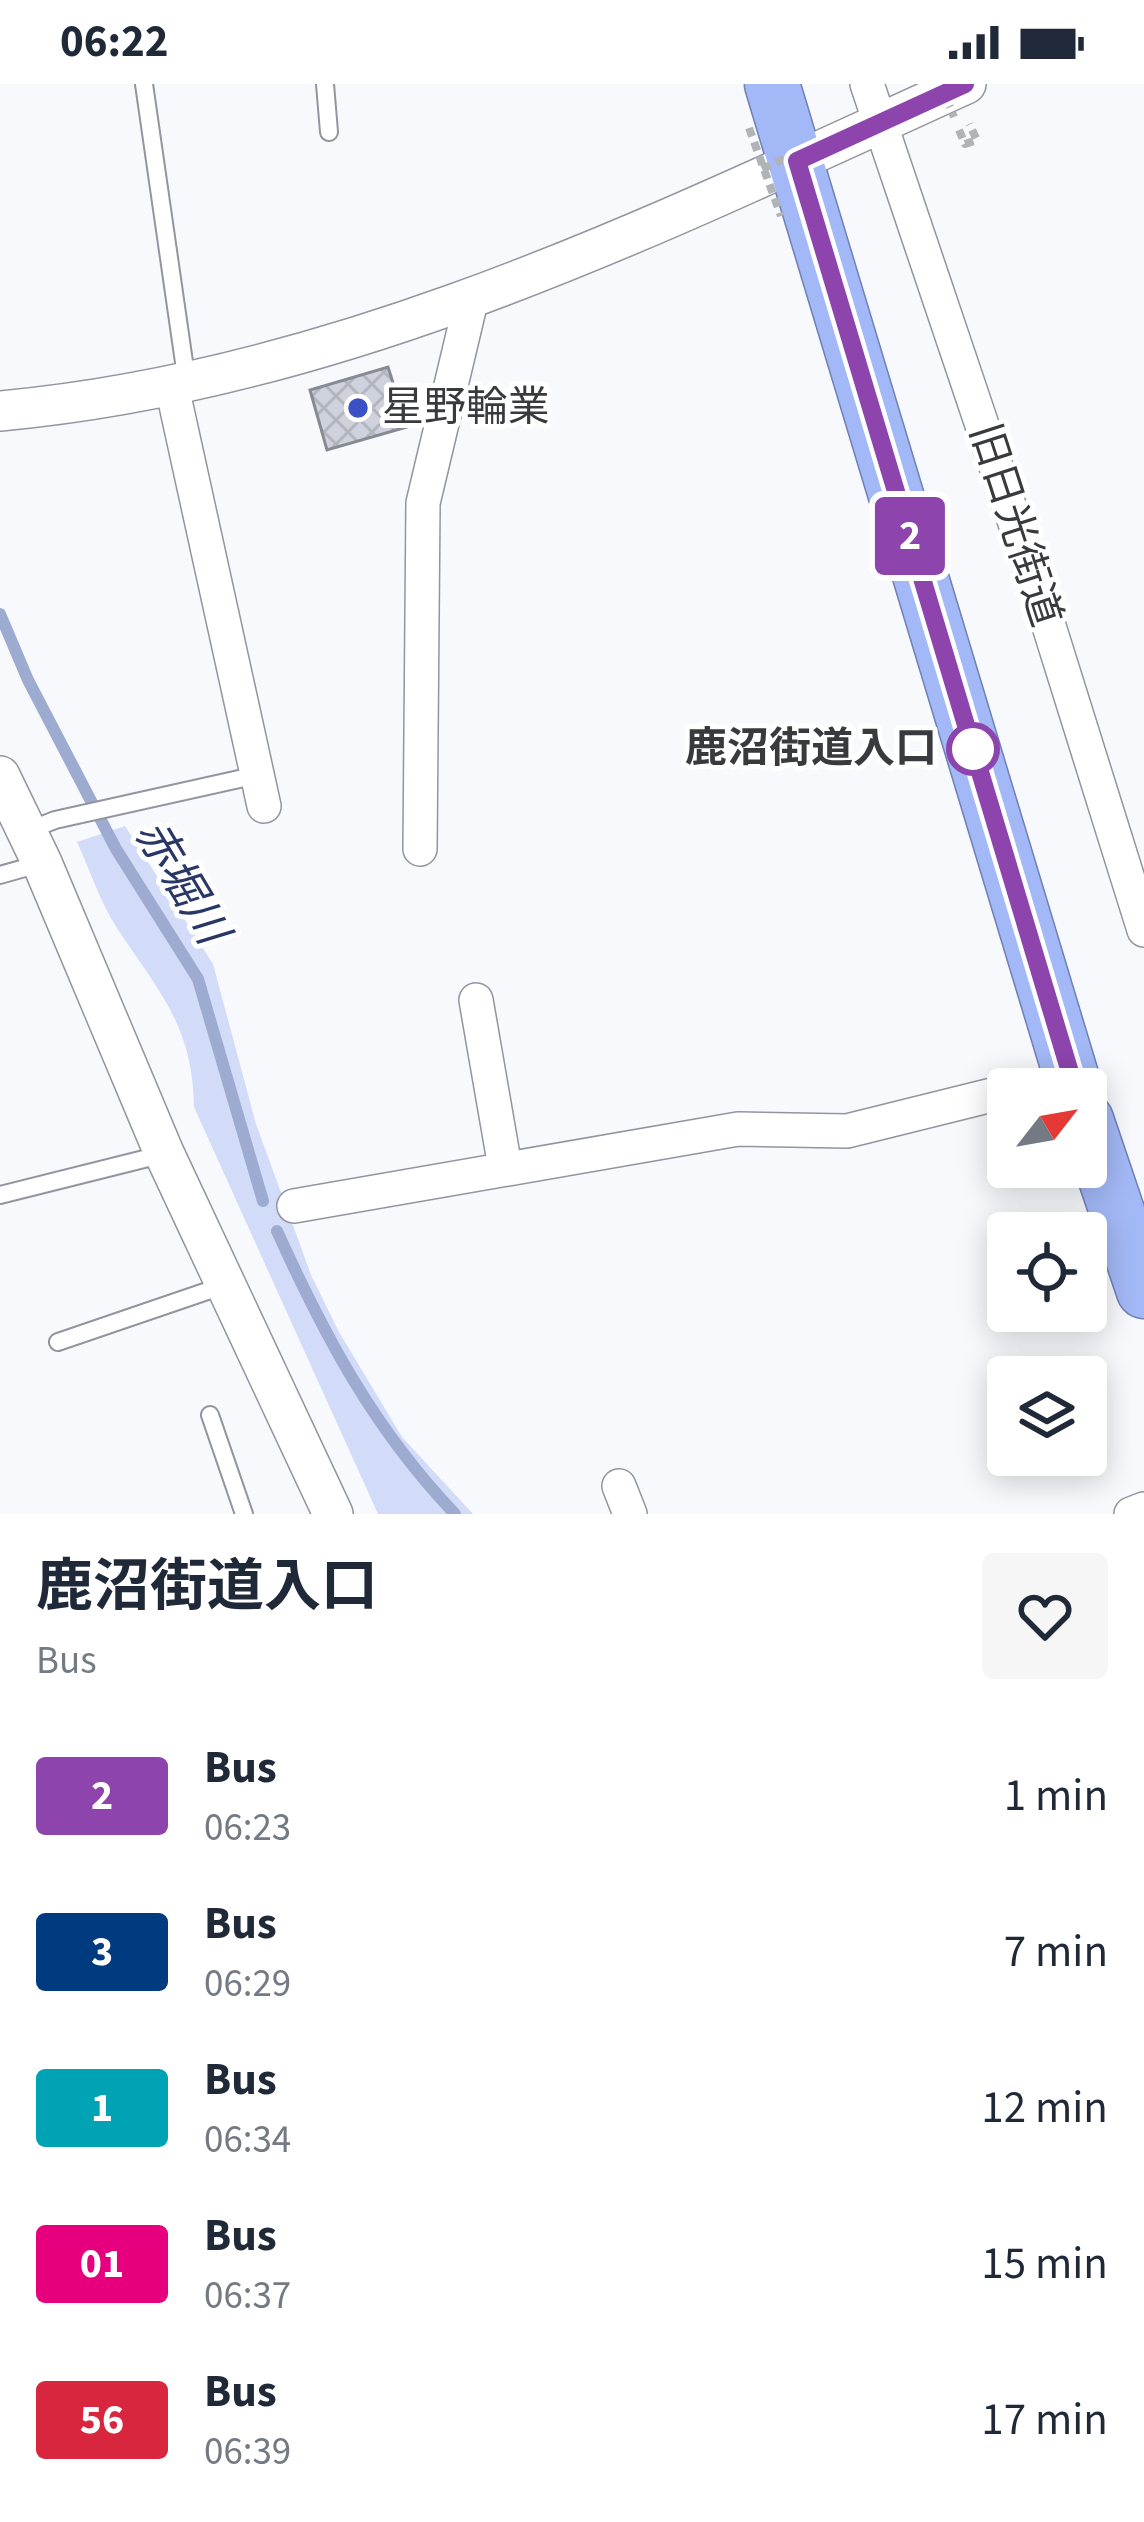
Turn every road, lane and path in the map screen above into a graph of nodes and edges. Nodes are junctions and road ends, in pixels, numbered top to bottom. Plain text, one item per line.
1 (144, 84) edge
2 (325, 84) edge
3 (867, 84) edge
4 (950, 93) edge
5 (760, 106) edge
6 (880, 123) junction
7 (329, 132) dead end
8 (780, 165) junction
9 (781, 216) dead end
10 (472, 297) junction
11 (179, 386) junction
12 (0, 411) edge
13 (0, 776) edge
14 (261, 790) joint
15 (34, 848) junction
16 (420, 849) dead end
17 (0, 875) edge
18 (1144, 930) edge
19 (476, 1000) dead end
20 (1068, 1068) edge
21 (987, 1096) edge
22 (164, 1154) junction
23 (505, 1168) junction
24 (1107, 1183) edge
25 (0, 1195) edge
26 (294, 1206) dead end
27 (225, 1284) junction
28 (1144, 1291) edge
29 (58, 1342) dead end
30 (210, 1415) dead end
31 (1144, 1509) edge
32 (244, 1514) edge
33 (333, 1514) edge
34 (1131, 1514) edge

1 - 11 lane
2 - 7 lane
3 - 6 street, 旧日光街道
4 - 6 street
4 - 8 path, bridge
5 - 8 highway
5 - 8 path, bridge
6 - 8 street
6 - 18 street, 旧日光街道
8 - 9 path, bridge
8 - 10 street
8 - 20 highway
10 - 11 street
10 - 16 street
11 - 12 street
11 - 14 street
13 - 15 street
14 - 15 lane
15 - 17 lane
15 - 22 street
19 - 23 street
21 - 23 street
22 - 25 lane
22 - 27 street
23 - 26 street
24 - 28 highway
27 - 29 lane
27 - 33 street
30 - 32 lane
31 - 34 street

